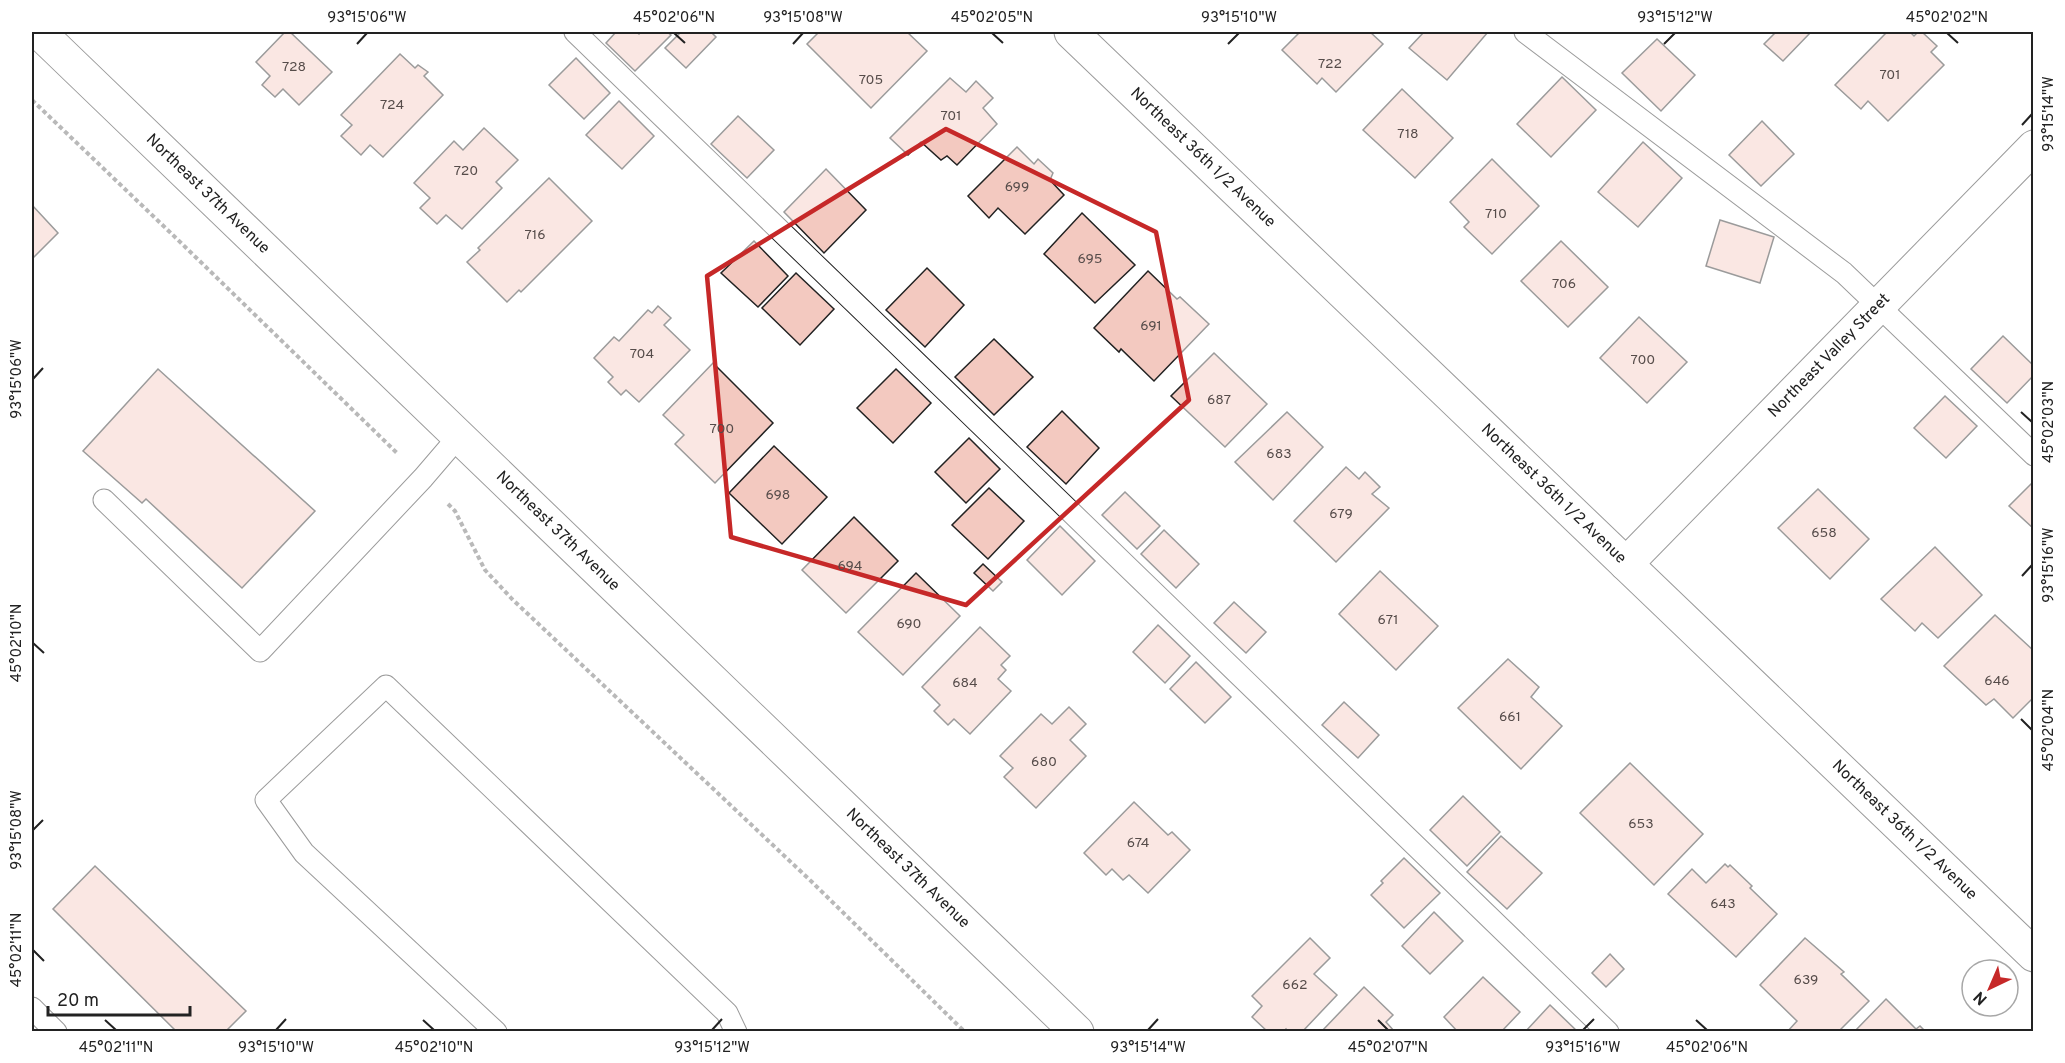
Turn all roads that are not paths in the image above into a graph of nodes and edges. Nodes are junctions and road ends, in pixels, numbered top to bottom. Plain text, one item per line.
1 (39, 32) edge
2 (575, 32) edge
3 (1071, 32) edge
4 (1525, 32) edge
5 (2034, 147) edge
6 (1878, 305) junction
7 (459, 436) junction
8 (2034, 455) edge
9 (104, 500) dead end
10 (1626, 564) junction
11 (2034, 955) edge
12 (32, 1008) edge
13 (56, 1032) edge
14 (496, 1032) edge
15 (736, 1032) edge
16 (1077, 1032) edge
17 (1608, 1032) edge

1 - 7 street, Northeast 37th Avenue
2 - 17 lane
3 - 10 street, Northeast 36th 1/2 Avenue
4 - 6 lane
5 - 6 street, Northeast Valley Street
6 - 8 lane
6 - 10 street, Northeast Valley Street
7 - 9 lane
7 - 16 street, Northeast 37th Avenue
10 - 11 street, Northeast 36th 1/2 Avenue
12 - 13 lane
14 - 15 lane

